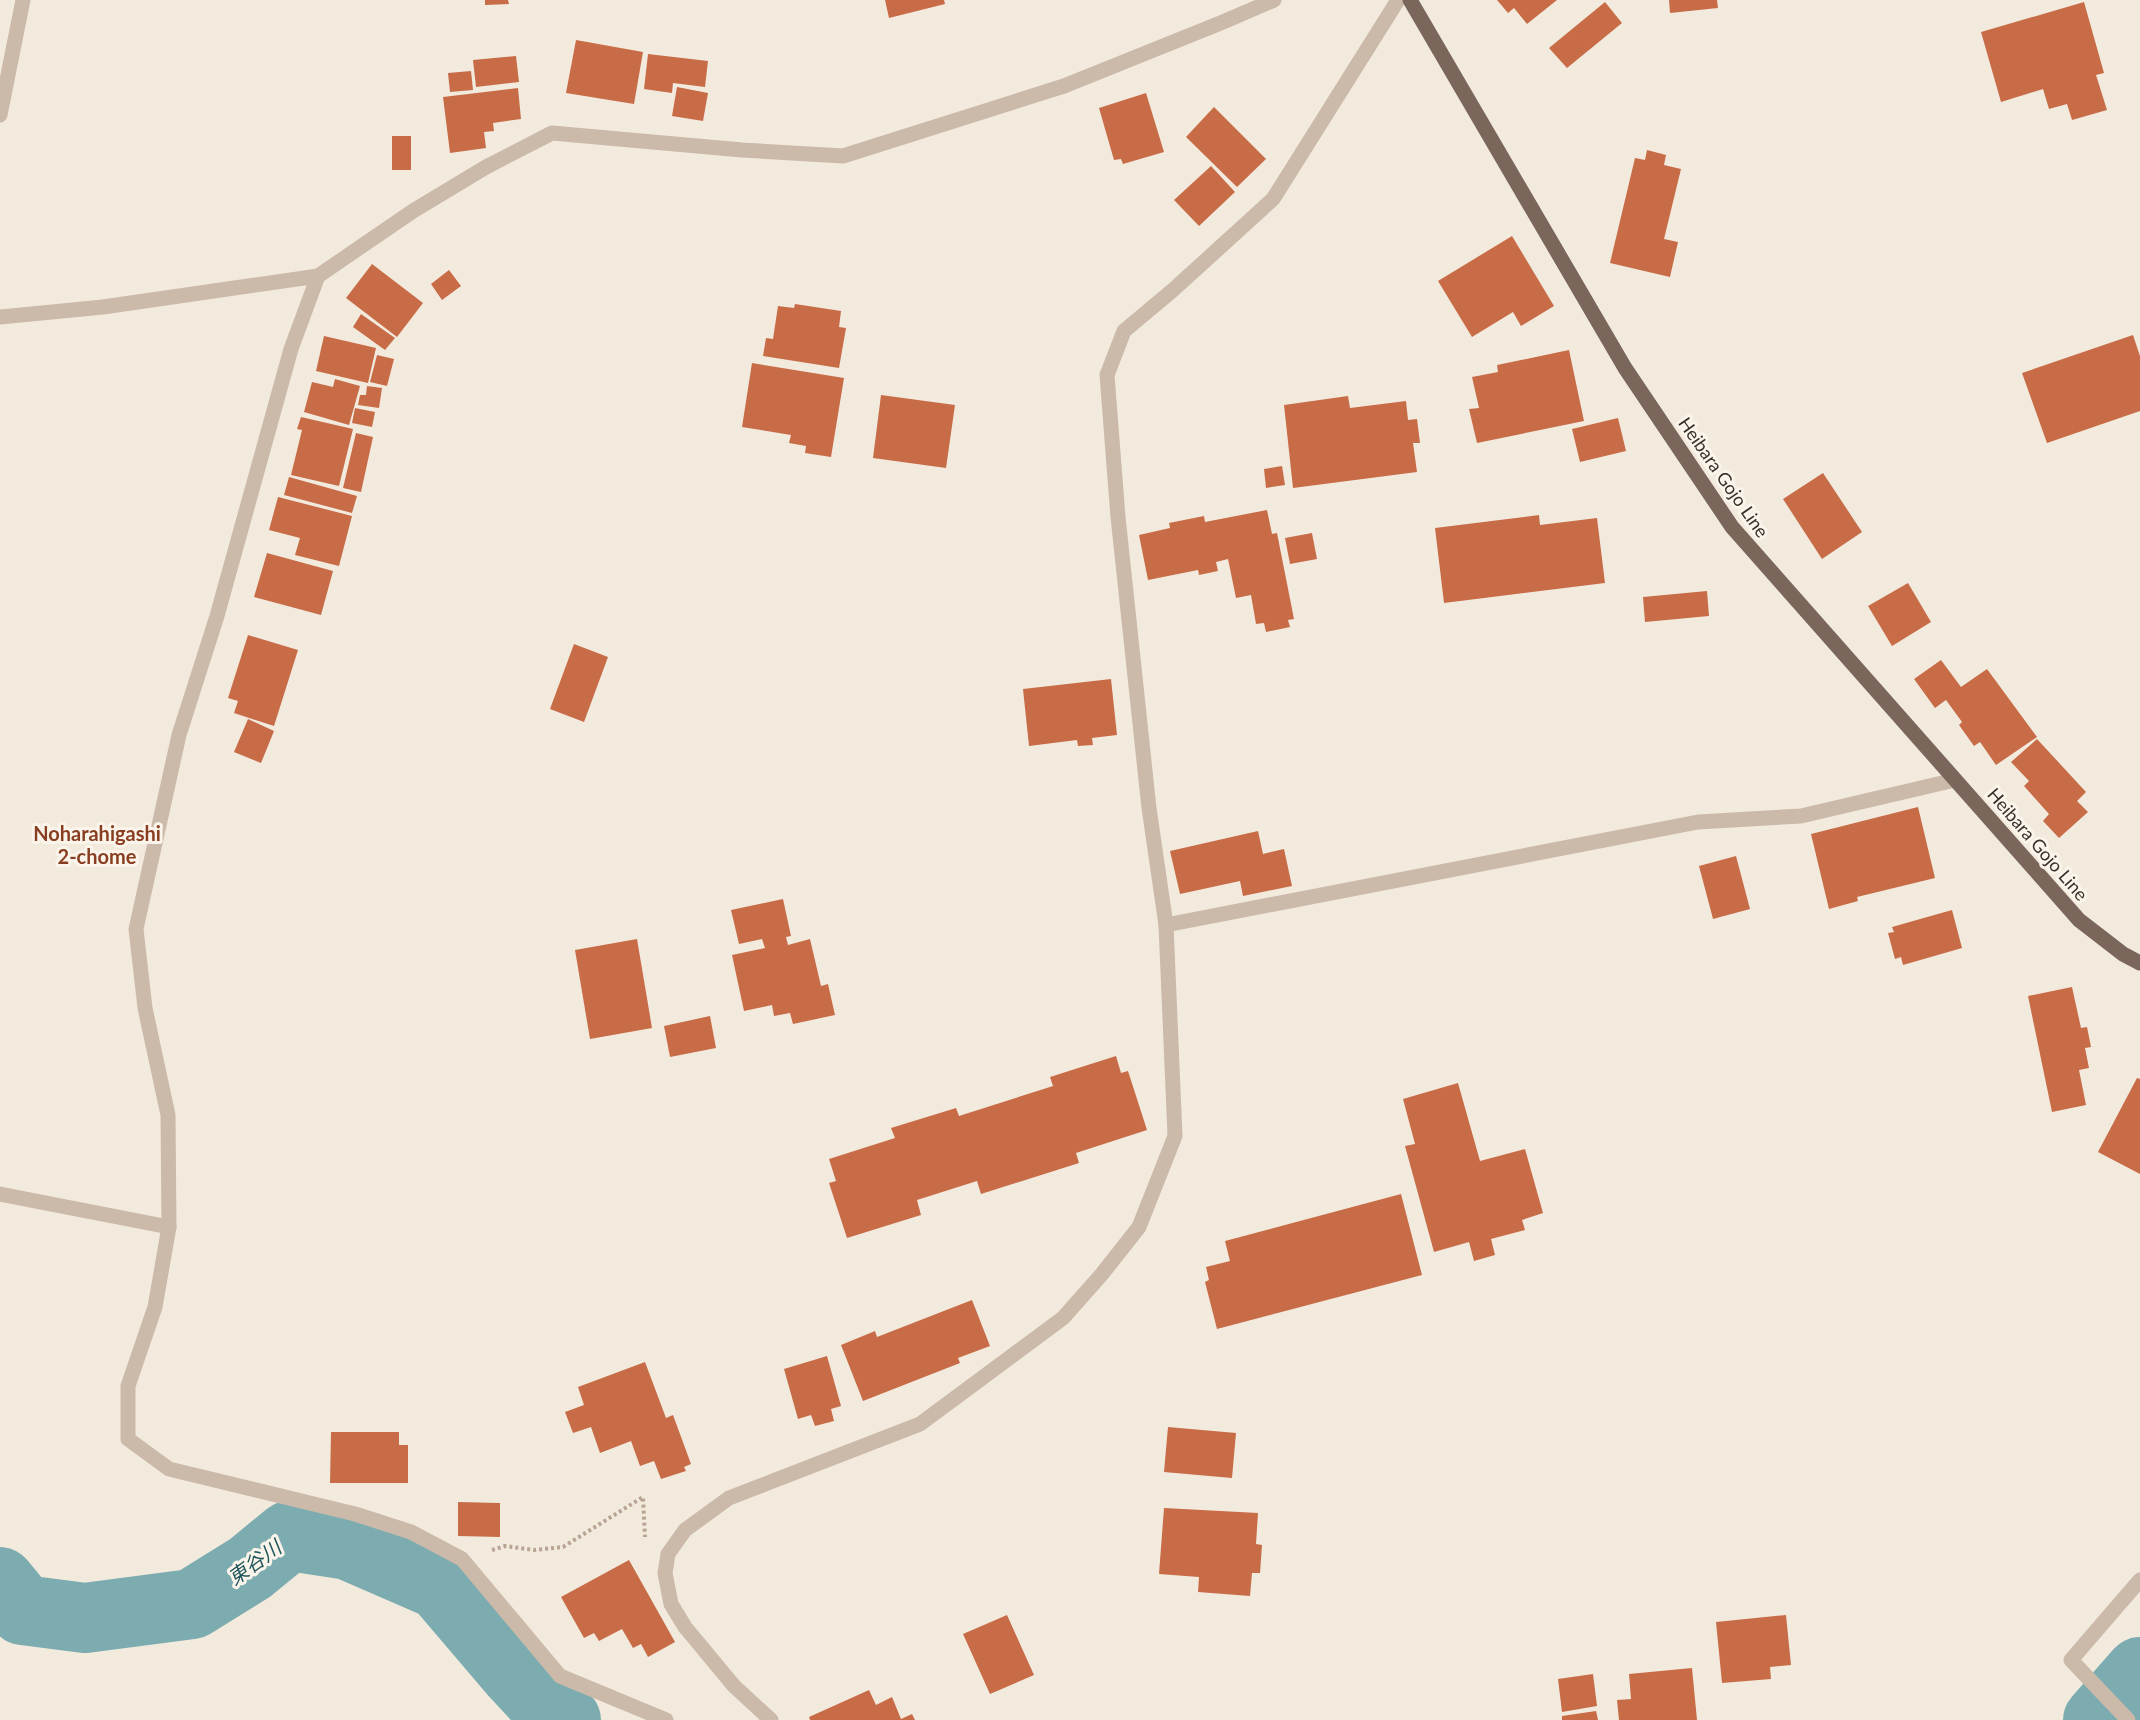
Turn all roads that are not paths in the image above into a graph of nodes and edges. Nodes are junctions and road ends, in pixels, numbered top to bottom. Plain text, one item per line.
1 (22, 0) edge
2 (1274, 0) edge
3 (1398, 0) edge
4 (1410, 0) edge
5 (0, 115) edge
6 (318, 276) junction
7 (0, 317) edge
8 (1955, 780) junction
9 (1166, 925) junction
10 (2140, 963) edge
11 (0, 1194) edge
12 (169, 1227) junction
13 (2140, 1580) edge
14 (2123, 1715) edge
15 (666, 1720) edge
16 (771, 1720) edge

1 - 5 street
2 - 6 street
3 - 9 street
4 - 8 main road, Heibara Gojo Line
6 - 7 street
6 - 12 street
8 - 9 street
8 - 10 main road, Heibara Gojo Line
9 - 16 street
11 - 12 street
12 - 15 street
13 - 14 street

